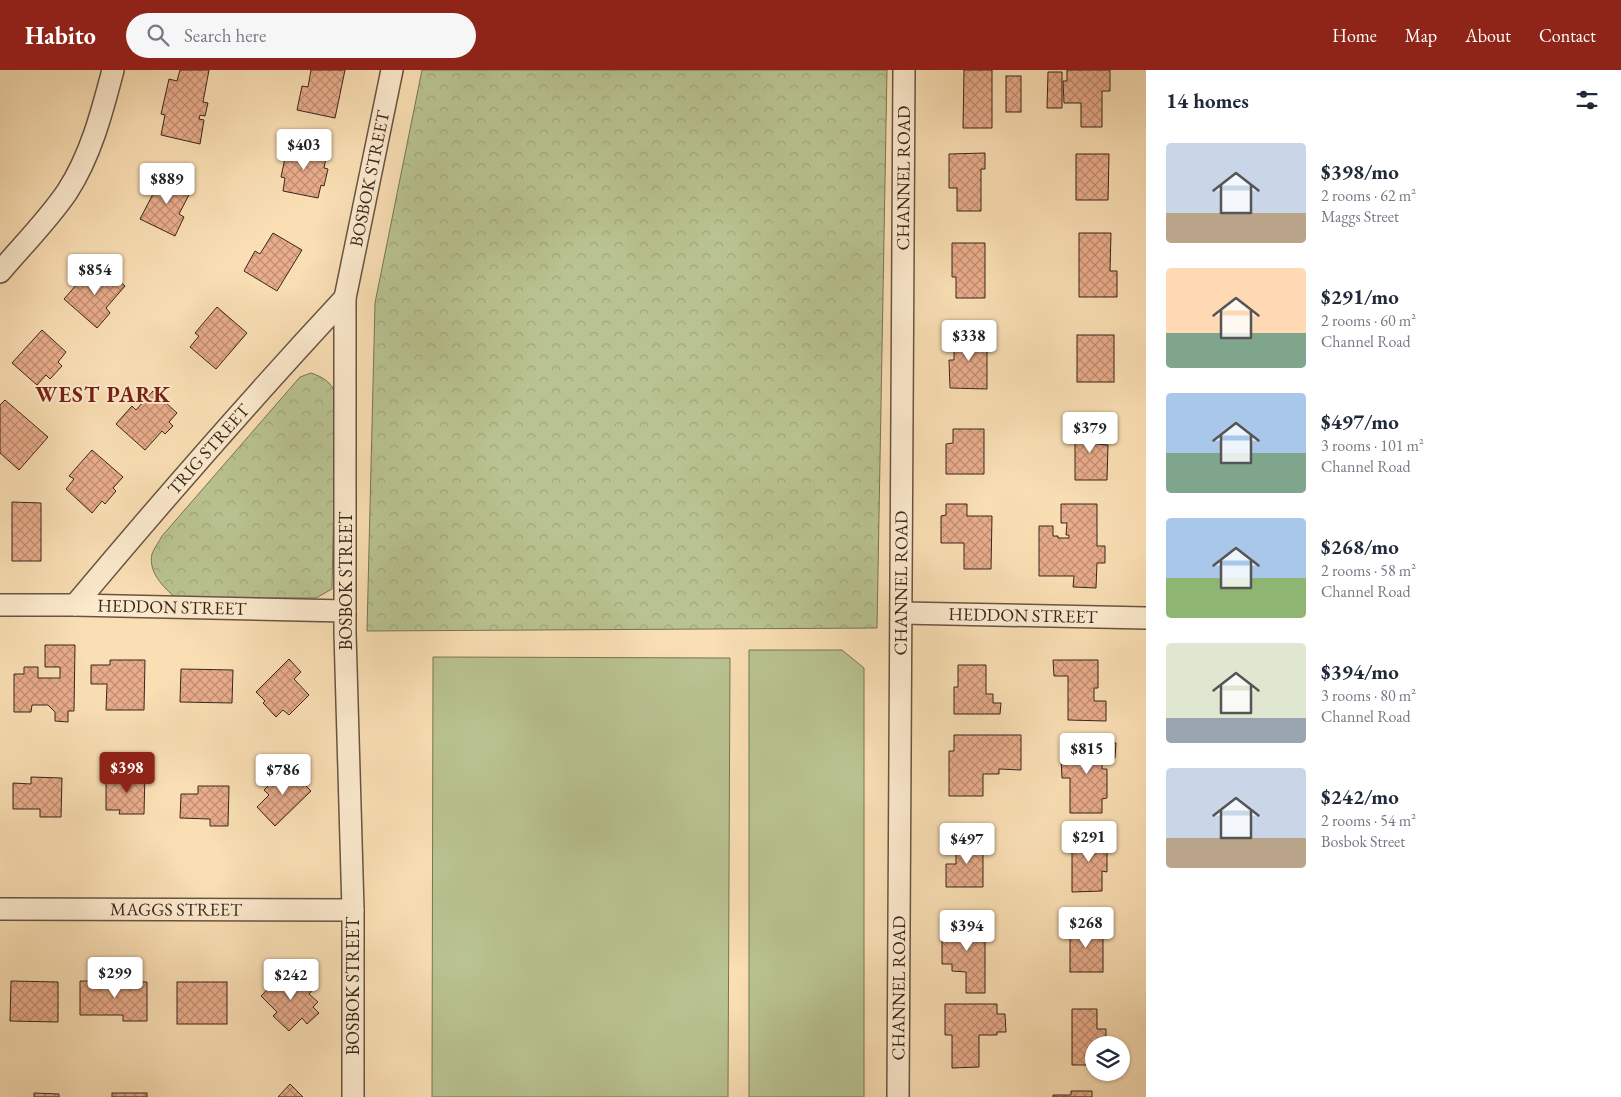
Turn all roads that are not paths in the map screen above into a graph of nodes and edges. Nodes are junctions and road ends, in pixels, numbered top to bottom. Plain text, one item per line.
1 (113, 70) edge
2 (392, 70) edge
3 (904, 70) edge
4 (0, 272) edge
5 (346, 298) junction
6 (75, 604) junction
7 (0, 605) edge
8 (345, 611) junction
9 (902, 613) junction
10 (1146, 618) edge
11 (0, 909) edge
12 (353, 910) junction
13 (353, 1097) edge
14 (898, 1097) edge

1 - 4 street
2 - 5 street, BOSBOK STREET
3 - 9 street, CHANNEL ROAD
5 - 6 street, TRIG STREET
5 - 8 street, BOSBOK STREET
6 - 7 street, HEDDON STREET
6 - 8 street, HEDDON STREET
8 - 12 street, BOSBOK STREET
9 - 10 street, HEDDON STREET
9 - 14 street, CHANNEL ROAD
11 - 12 street, MAGGS STREET
12 - 13 street, BOSBOK STREET

